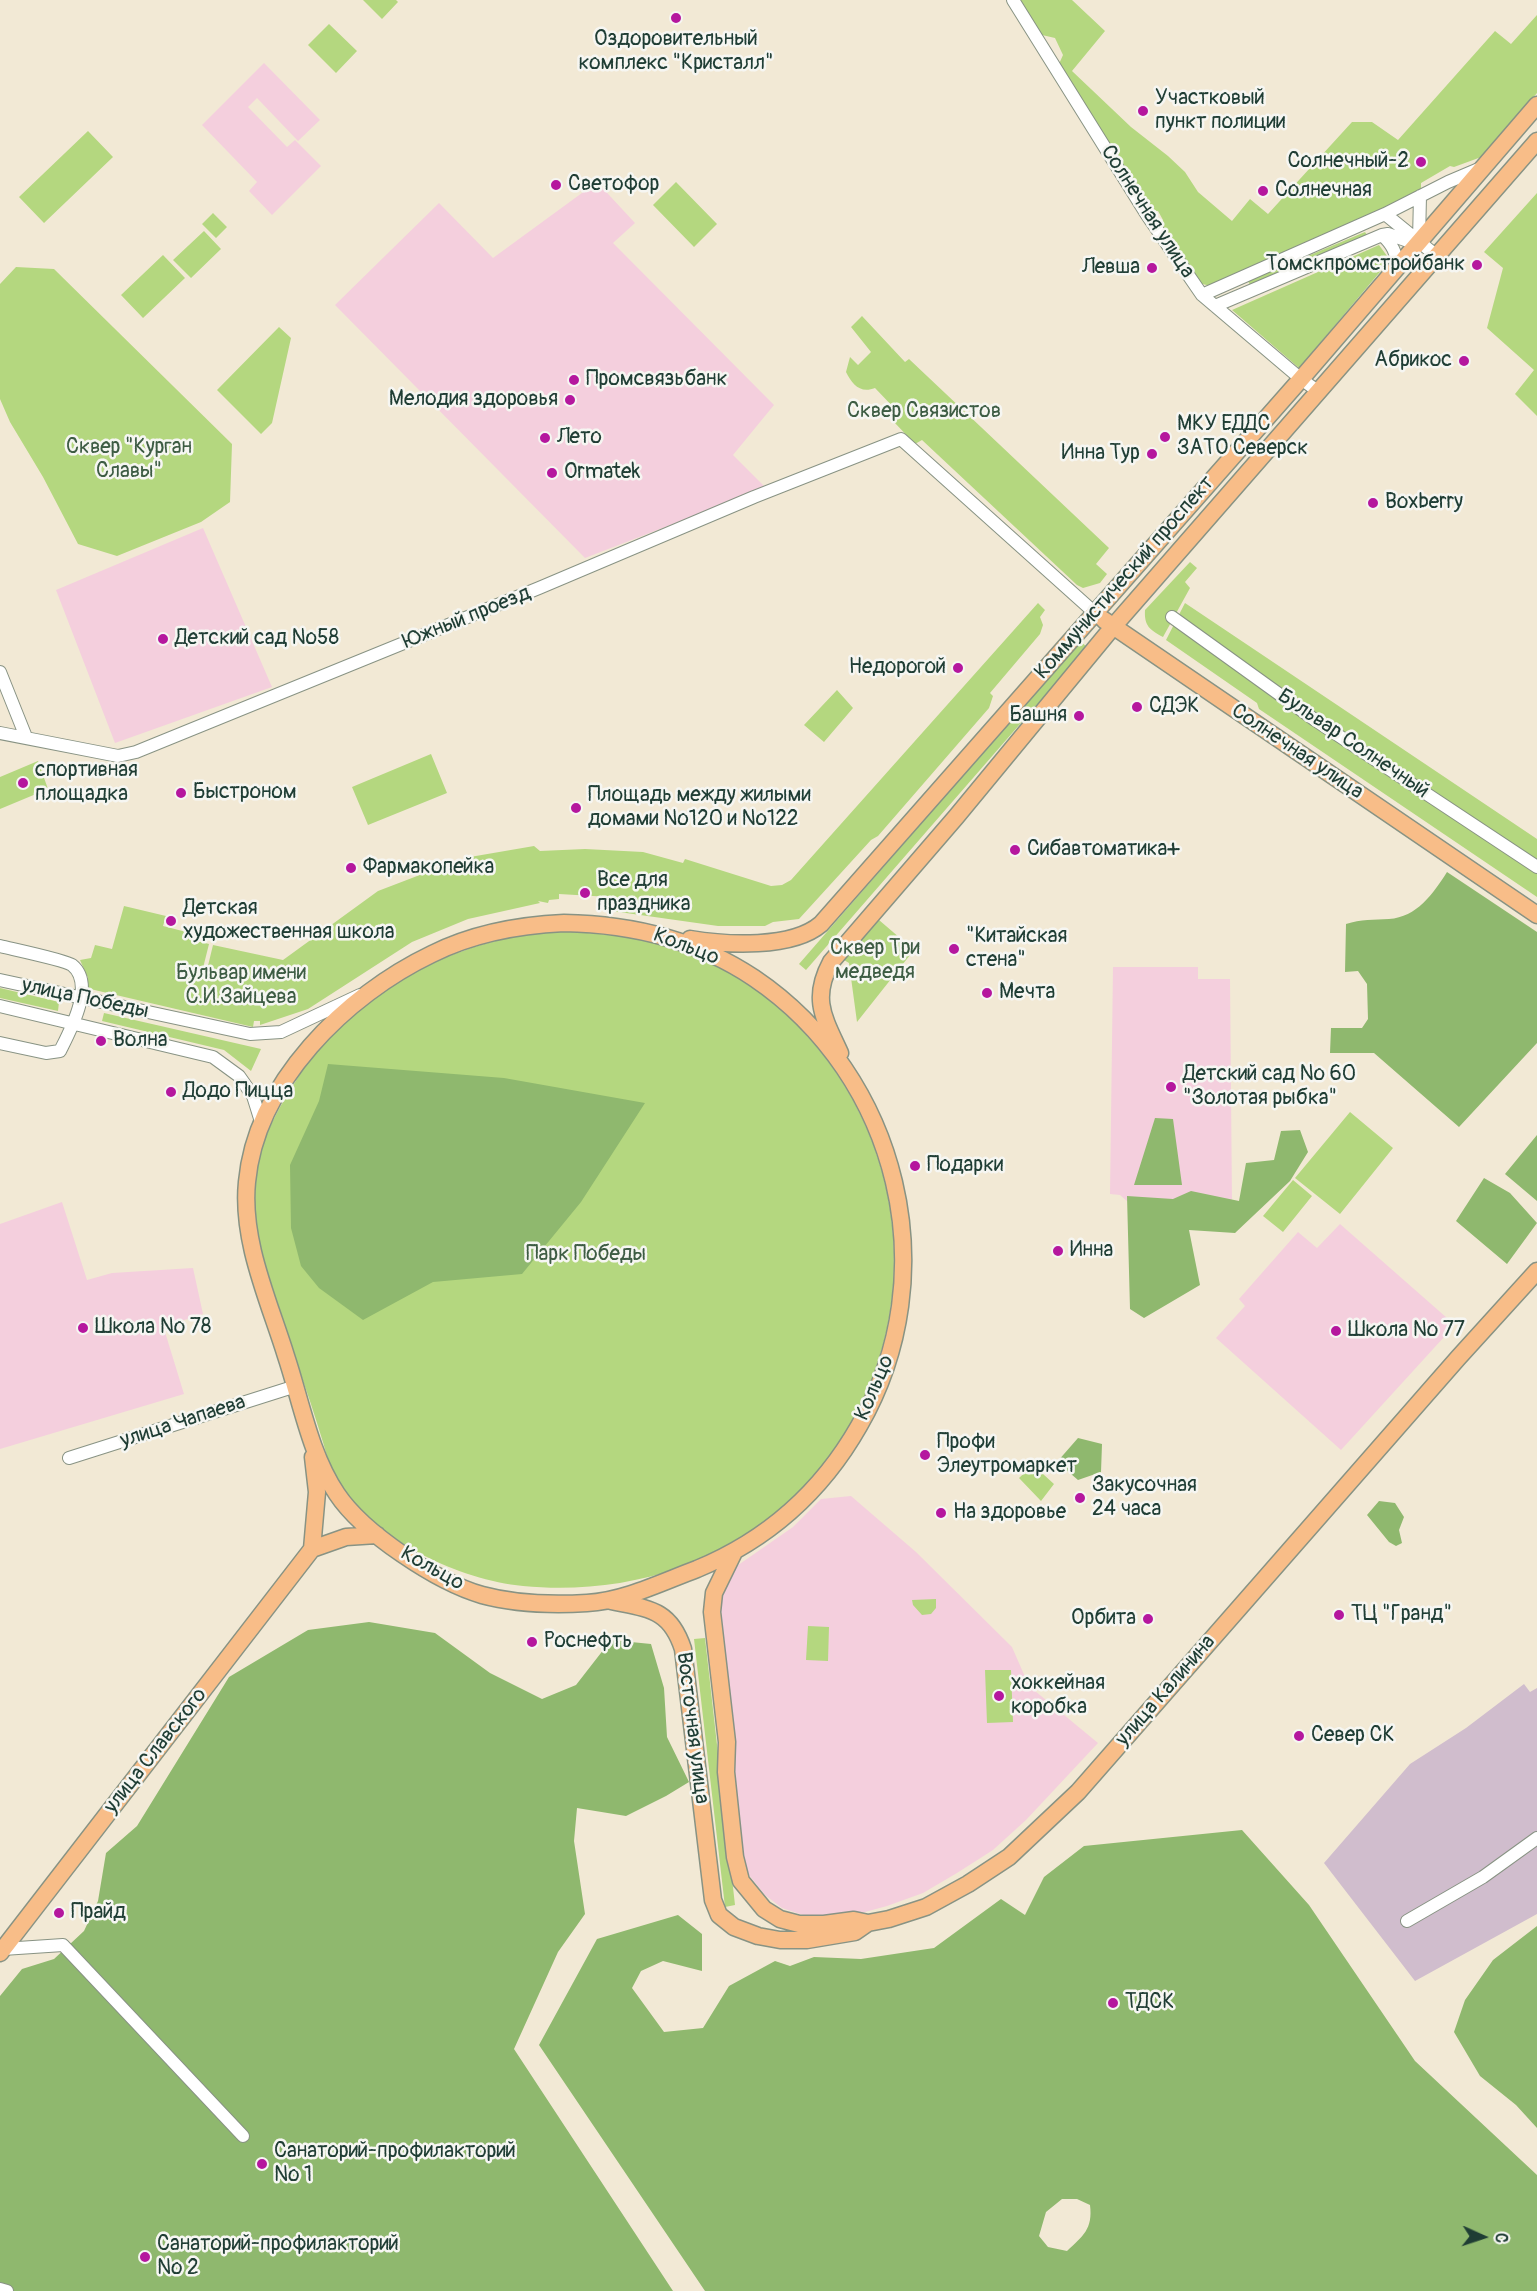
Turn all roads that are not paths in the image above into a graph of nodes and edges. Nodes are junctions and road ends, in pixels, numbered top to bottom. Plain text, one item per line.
1 (1012, 0) edge
2 (1537, 105) edge
3 (1537, 141) edge
4 (1485, 167) junction
5 (1420, 196) junction
6 (1385, 214) junction
7 (1382, 235) junction
8 (1419, 240) junction
9 (1438, 257) junction
10 (1397, 267) junction
11 (1202, 295) junction
12 (1215, 306) junction
13 (1300, 379) junction
14 (1319, 392) junction
15 (901, 439) joint
16 (1095, 613) junction
17 (1172, 617) dead end
18 (1112, 628) junction
19 (0, 672) edge
20 (0, 733) edge
21 (26, 737) junction
22 (1537, 867) edge
23 (1537, 915) edge
24 (659, 934) junction
25 (0, 946) edge
26 (0, 980) edge
27 (374, 988) junction
28 (81, 999) junction
29 (0, 1006) edge
30 (74, 1023) junction
31 (0, 1043) edge
32 (849, 1076) junction
33 (262, 1125) junction
34 (1537, 1271) edge
35 (296, 1386) junction
36 (312, 1443) junction
37 (69, 1458) dead end
38 (377, 1535) junction
39 (312, 1549) junction
40 (734, 1552) junction
41 (610, 1601) junction
42 (1537, 1838) edge
43 (713, 1900) joint
44 (1407, 1921) dead end
45 (868, 1923) junction
46 (2, 1951) edge
47 (243, 2136) dead end
48 (0, 2289) edge
49 (8, 2291) edge

1 - 11 street, Солнечная улица
2 - 4 main road, Коммунистический проспект
3 - 9 main road, Коммунистический проспект
4 - 5 street
4 - 8 main road, Коммунистический проспект
5 - 6 street
5 - 8 street
6 - 8 street
6 - 11 street
7 - 8 street
7 - 10 street
7 - 12 street
8 - 9 street
8 - 10 main road, Коммунистический проспект
9 - 14 main road, Коммунистический проспект
10 - 13 main road, Коммунистический проспект
11 - 12 street, Солнечная улица
12 - 13 street, Солнечная улица
13 - 14 street, Солнечная улица
13 - 16 main road, Коммунистический проспект
14 - 18 main road, Коммунистический проспект
15 - 16 street, Солнечная улица
15 - 21 street, Южный проезд
16 - 18 main road, Солнечная улица
16 - 24 main road, Коммунистический проспект
17 - 22 street, Бульвар Солнечный
18 - 23 main road, Солнечная улица
18 - 32 main road, Коммунистический проспект
19 - 21 street
20 - 21 street, Южный проезд
24 - 27 main road, Кольцо
24 - 32 main road, Кольцо
25 - 28 street
26 - 28 street, улица Победы
27 - 28 street, улица Победы
27 - 33 main road, Кольцо
28 - 30 street
29 - 30 street, улица Победы
30 - 31 street
30 - 33 street, улица Победы
32 - 40 main road, Кольцо
33 - 35 main road, Кольцо
34 - 45 main road, улица Калинина
35 - 36 main road, Кольцо
35 - 37 street, улица Чапаева
36 - 38 main road, Кольцо
36 - 39 main road
38 - 39 main road
38 - 41 main road, Кольцо
39 - 46 main road, улица Славского
40 - 41 main road, Кольцо
40 - 45 main road
41 - 43 main road, Восточная улица
42 - 44 street
43 - 45 main road, улица Калинина
46 - 47 street
48 - 49 street

